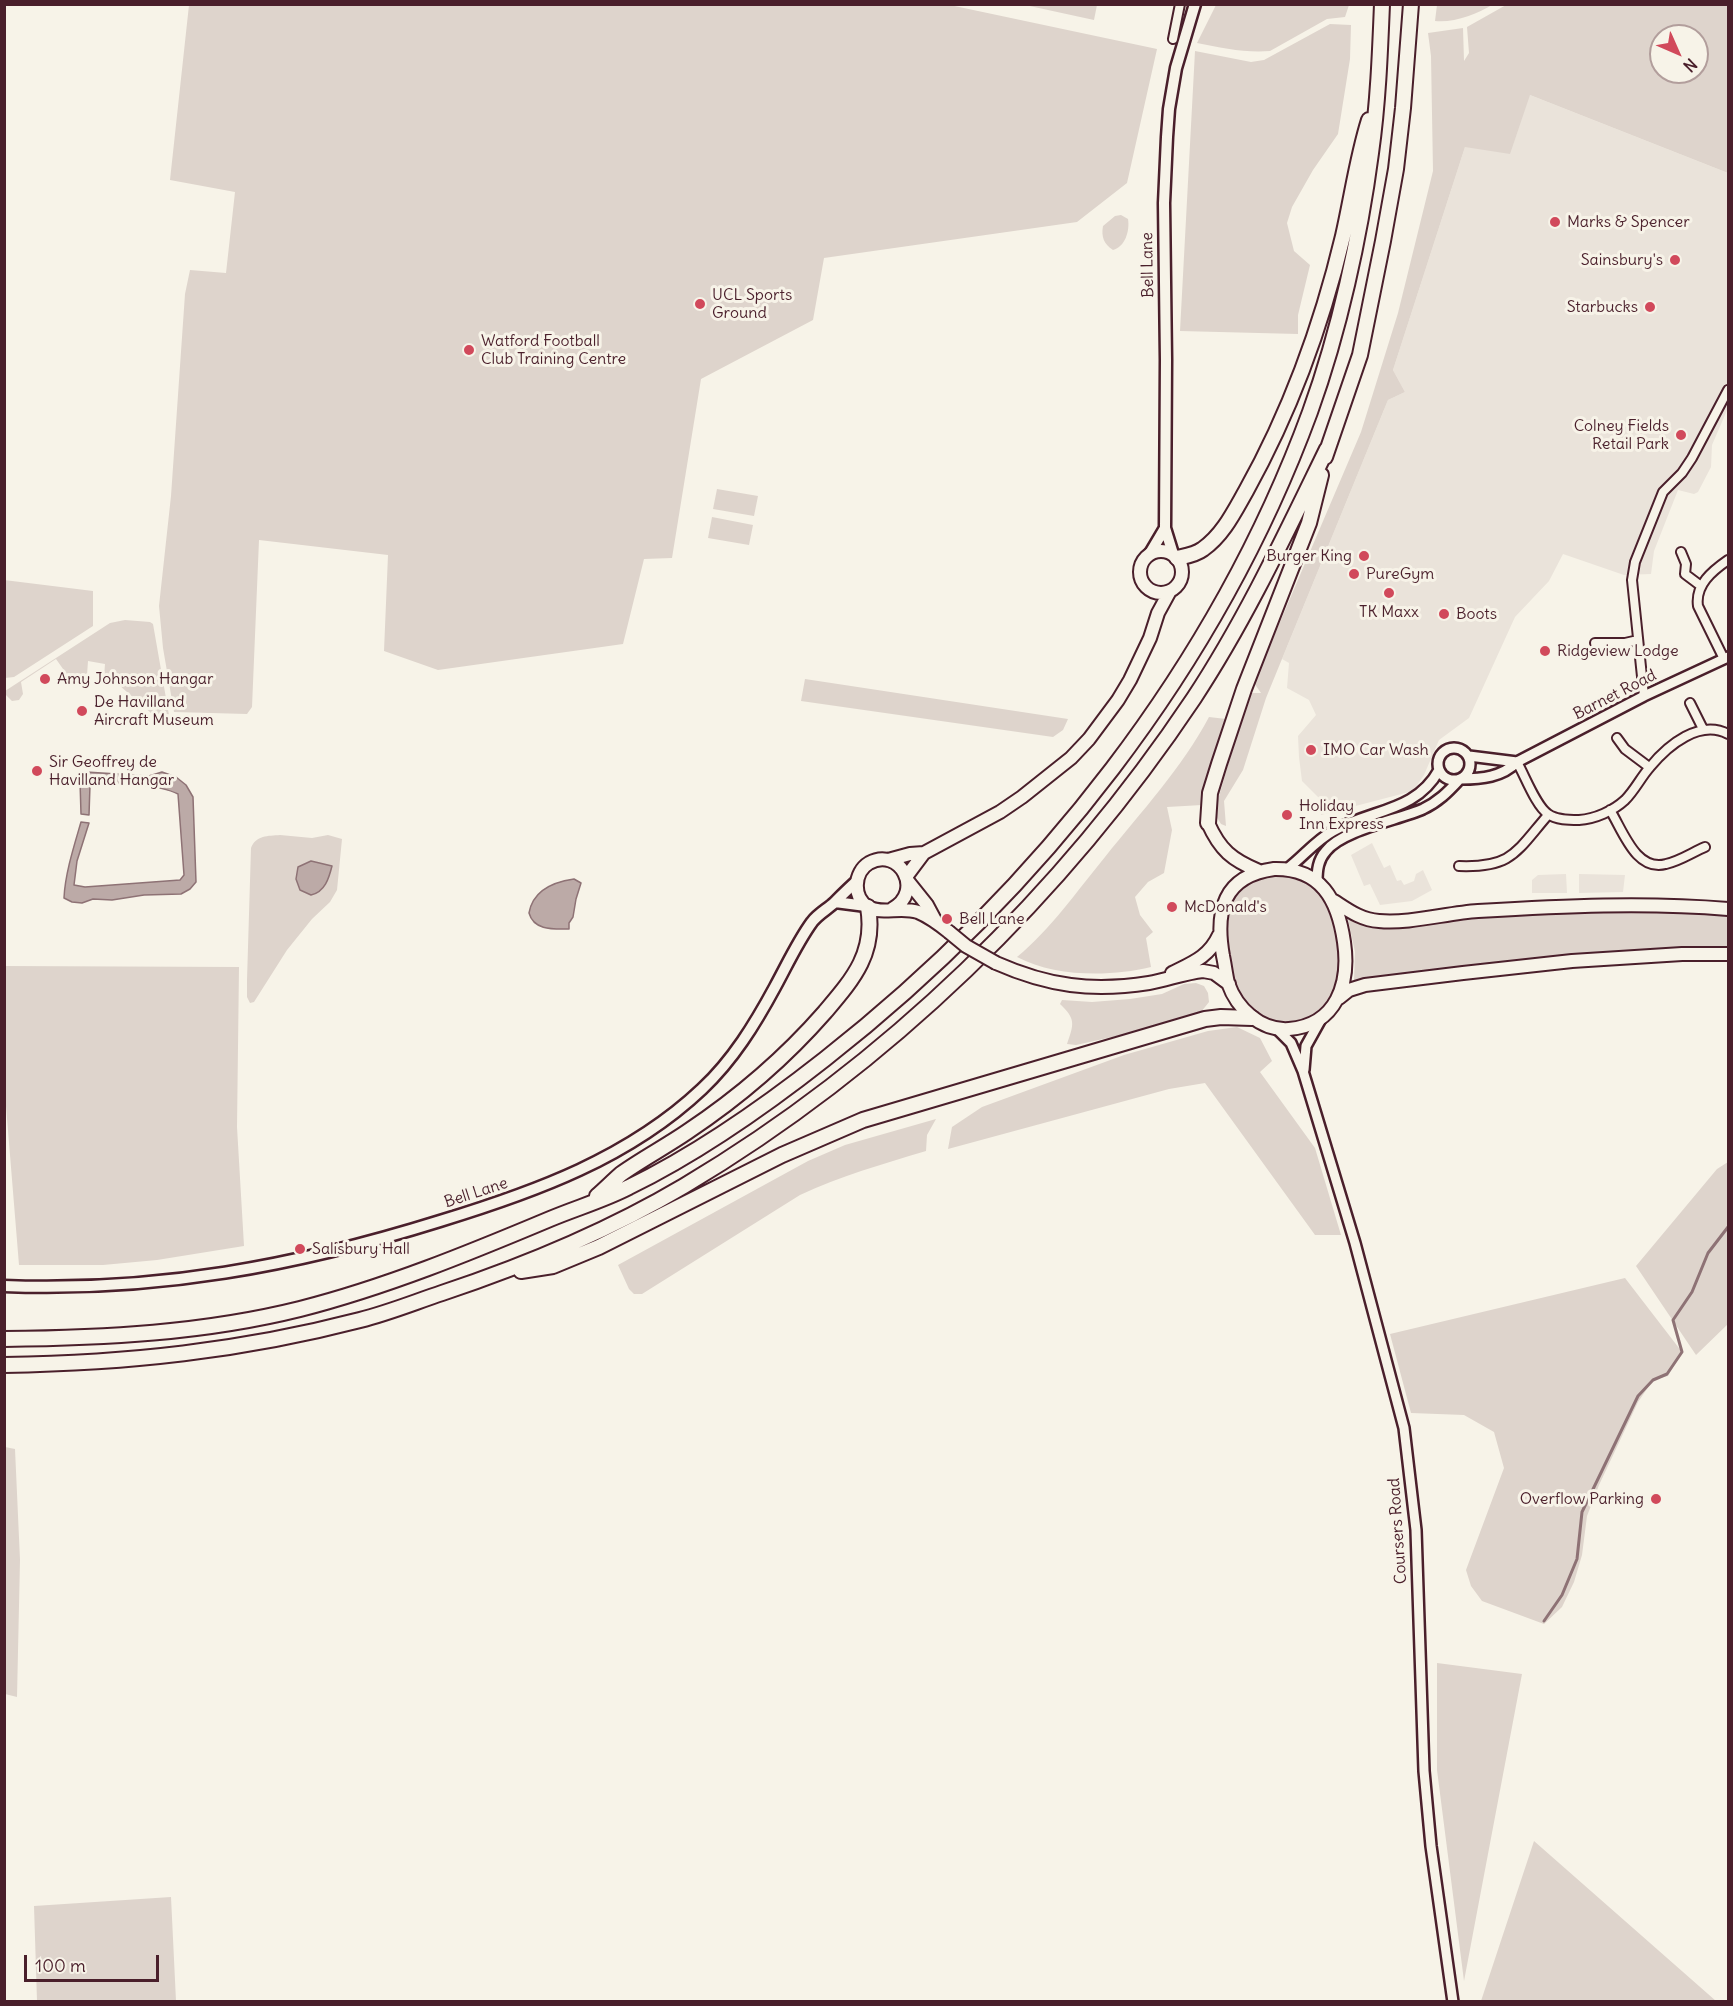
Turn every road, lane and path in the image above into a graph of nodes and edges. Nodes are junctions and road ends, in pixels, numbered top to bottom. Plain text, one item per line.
1 (1179, 4) edge
2 (1195, 4) edge
3 (1382, 4) edge
4 (1411, 4) edge
5 (1173, 39) dead end
6 (1377, 94) junction
7 (1728, 390) edge
8 (1327, 449) junction
9 (1165, 528) junction
10 (1682, 552) dead end
11 (1149, 555) junction
12 (1175, 556) junction
13 (1728, 560) edge
14 (1701, 586) junction
15 (1150, 590) junction
16 (1170, 591) junction
17 (1158, 613) junction
18 (1638, 640) junction
19 (1595, 643) dead end
20 (1726, 658) edge
21 (1644, 696) junction
22 (1690, 703) dead end
23 (1703, 729) junction
24 (1728, 734) edge
25 (1617, 738) dead end
26 (1469, 756) junction
27 (1517, 762) junction
28 (1649, 767) junction
29 (1439, 770) junction
30 (1460, 780) junction
31 (1611, 810) junction
32 (1548, 815) junction
33 (1208, 823) joint
34 (1705, 847) dead end
35 (924, 853) junction
36 (888, 860) junction
37 (1459, 866) dead end
38 (1287, 868) junction
39 (1259, 871) junction
40 (907, 878) junction
41 (857, 881) junction
42 (1317, 882) junction
43 (1334, 901) junction
44 (835, 902) junction
45 (867, 906) junction
46 (892, 909) junction
47 (1728, 909) edge
48 (936, 921) junction
49 (1219, 935) junction
50 (1728, 954) edge
51 (1152, 983) junction
52 (1229, 984) junction
53 (1339, 999) junction
54 (1252, 1018) junction
55 (1321, 1019) junction
56 (1277, 1029) junction
57 (1303, 1071) junction
58 (591, 1202) junction
59 (498, 1274) junction
60 (4, 1286) edge
61 (4, 1339) edge
62 (4, 1365) edge
63 (1453, 2001) edge

1 - 5 street
2 - 9 main road, Bell Lane
3 - 6 highway
4 - 8 highway
6 - 12 highway
6 - 58 highway
7 - 18 street
8 - 33 highway
8 - 59 highway
9 - 11 main road
9 - 12 main road, Bell Lane
10 - 14 street
11 - 12 main road
11 - 15 main road
12 - 16 main road
13 - 14 street
14 - 20 street
15 - 16 main road
15 - 17 main road
16 - 17 main road
17 - 35 main road
18 - 19 street
18 - 21 street
20 - 21 street, Barnet Road
21 - 27 street, Barnet Road
22 - 23 street
23 - 24 street
23 - 28 street
25 - 28 street
26 - 27 street
26 - 29 street
26 - 30 street
27 - 30 street, Barnet Road
27 - 32 street
28 - 31 street
29 - 30 street
29 - 38 street
30 - 42 street
31 - 32 street
31 - 34 street
32 - 37 street
33 - 39 main road
35 - 36 main road
35 - 40 main road
36 - 40 main road
36 - 41 main road
38 - 39 main road
38 - 42 main road
39 - 49 main road
40 - 46 main road
40 - 48 main road
41 - 44 main road, Bell Lane
41 - 45 main road
42 - 43 main road
43 - 47 main road
43 - 53 main road
44 - 45 main road
44 - 60 main road, Bell Lane
45 - 46 main road
45 - 58 highway
46 - 48 main road
48 - 51 main road, bridge
49 - 51 main road
49 - 52 main road
50 - 53 main road
51 - 52 main road
52 - 54 main road
53 - 55 main road
54 - 56 main road
54 - 59 highway
55 - 56 main road
55 - 57 street, Coursers Road
56 - 57 street, Coursers Road
57 - 63 street, Coursers Road
58 - 61 highway
59 - 62 highway

